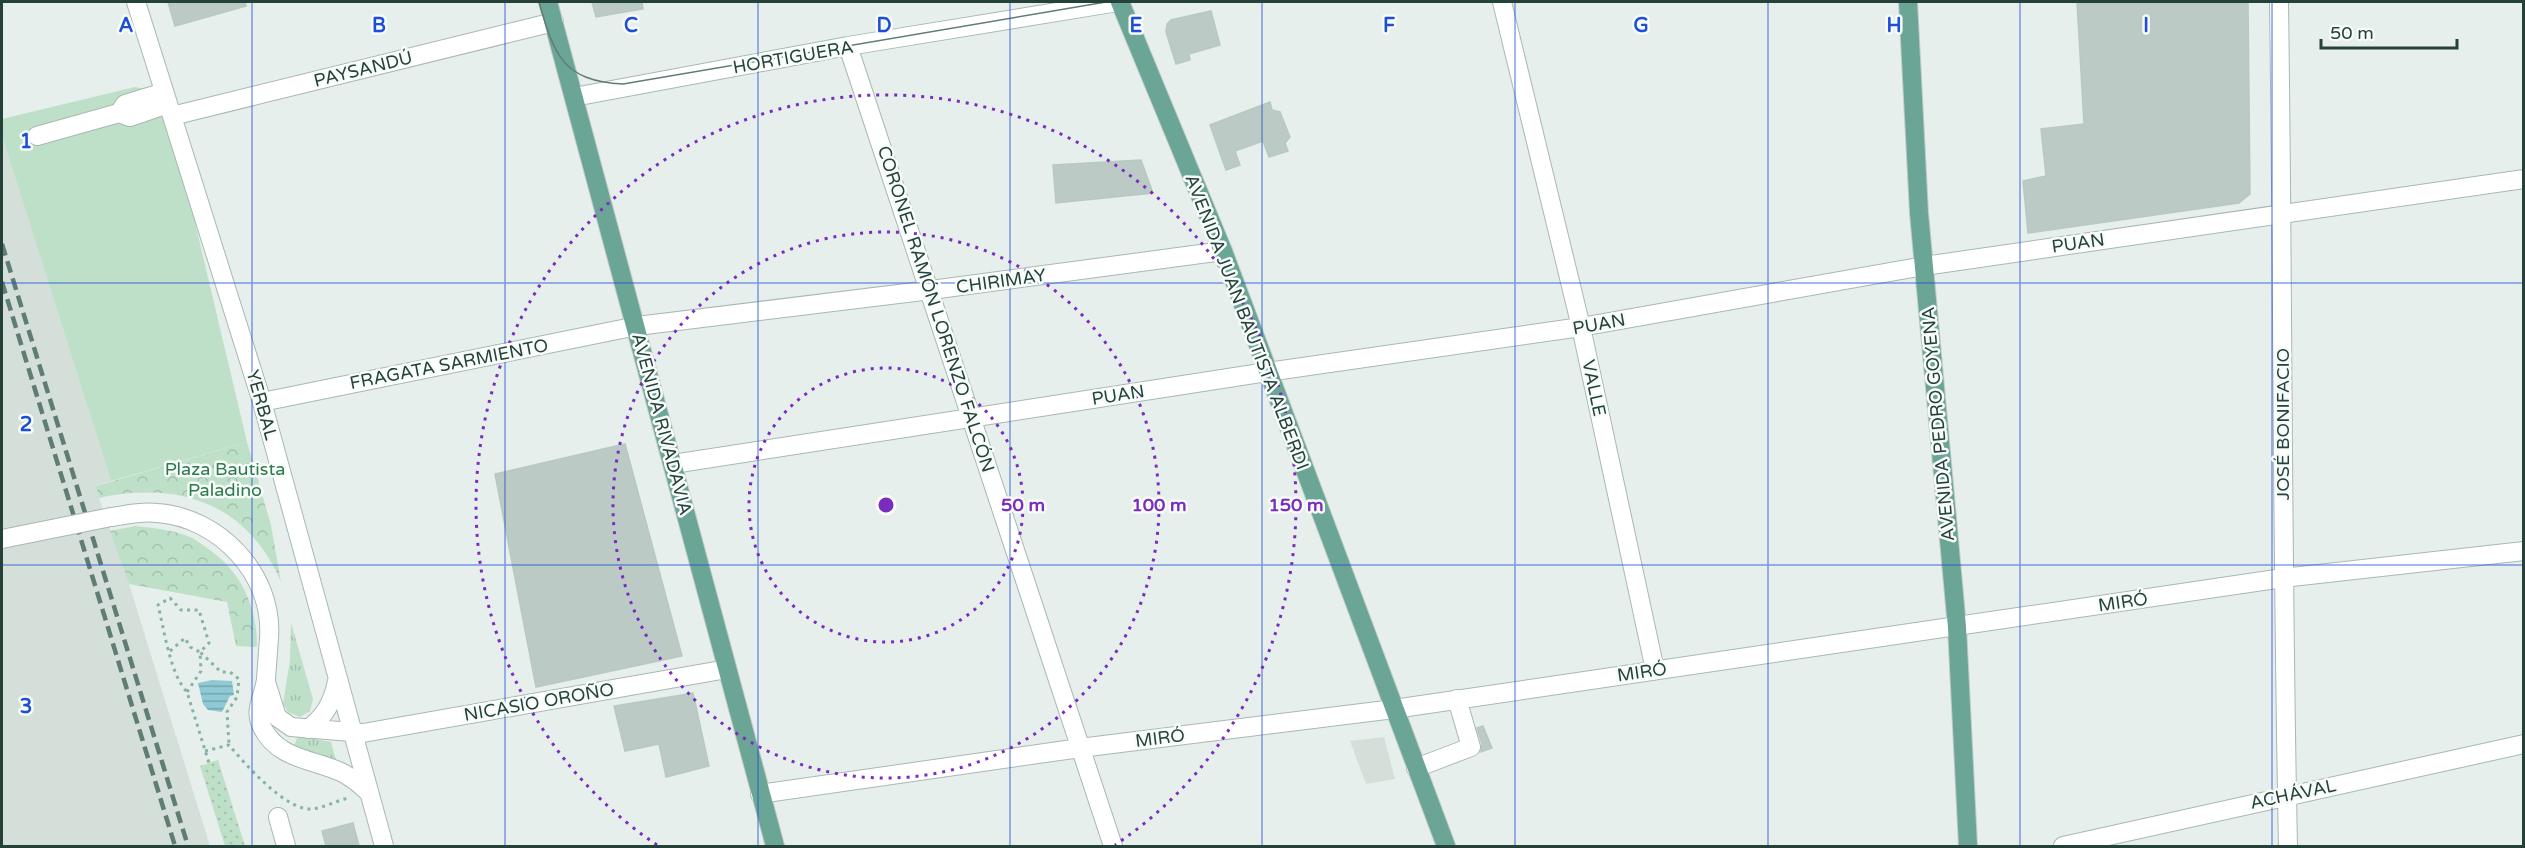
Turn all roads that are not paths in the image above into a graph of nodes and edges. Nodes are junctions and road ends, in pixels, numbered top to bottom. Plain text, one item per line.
1 (136, 2) edge
2 (548, 2) edge
3 (1119, 2) edge
4 (1502, 2) edge
5 (1908, 2) edge
6 (2279, 2) edge
7 (554, 22) junction
8 (848, 46) junction
9 (574, 97) junction
10 (168, 104) junction
11 (37, 136) dead end
12 (2523, 179) edge
13 (2282, 214) junction
14 (1223, 251) junction
15 (1924, 266) junction
16 (931, 290) junction
17 (637, 326) junction
18 (1581, 327) junction
19 (1267, 372) junction
20 (262, 402) junction
21 (972, 418) junction
22 (673, 464) junction
23 (2, 539) edge
24 (2523, 551) edge
25 (2283, 578) junction
26 (1957, 627) junction
27 (727, 669) junction
28 (1655, 670) junction
29 (337, 679) junction
30 (266, 682) junction
31 (1457, 699) junction
32 (1394, 709) junction
33 (308, 729) junction
34 (351, 732) junction
35 (2523, 744) edge
36 (1080, 748) junction
37 (1416, 768) junction
38 (368, 792) junction
39 (760, 794) junction
40 (2287, 795) junction
41 (278, 817) dead end
42 (286, 846) edge
43 (384, 846) edge
44 (775, 846) edge
45 (1113, 846) edge
46 (1446, 846) edge
47 (1968, 846) edge
48 (2063, 846) edge
49 (2288, 846) edge

1 - 10 street, YERBAL
2 - 7 main road, AVENIDA RIVADAVIA
3 - 8 street, HORTIGUERA
3 - 14 main road, AVENIDA JUAN BAUTISTA ALBERDI
4 - 18 street, VALLE
5 - 15 main road, AVENIDA PEDRO GOYENA
6 - 13 street, JOSÉ BONIFACIO
7 - 9 main road, AVENIDA RIVADAVIA
7 - 10 street, PAYSANDÚ
8 - 9 street, HORTIGUERA
8 - 16 street, CORONEL RAMÓN LORENZO FALCÓN
9 - 17 main road, AVENIDA RIVADAVIA
10 - 11 street, PAYSANDÚ
10 - 20 street, YERBAL
12 - 13 street, PUAN
13 - 15 street, PUAN
13 - 25 street, JOSÉ BONIFACIO
14 - 16 street, CHIRIMAY
14 - 19 main road, AVENIDA JUAN BAUTISTA ALBERDI
15 - 18 street, PUAN
15 - 26 main road, AVENIDA PEDRO GOYENA
16 - 17 street, CHIRIMAY
16 - 21 street, CORONEL RAMÓN LORENZO FALCÓN
17 - 20 street, FRAGATA SARMIENTO
17 - 22 main road, AVENIDA RIVADAVIA
18 - 19 street, PUAN
18 - 28 street, VALLE
19 - 21 street, PUAN
19 - 32 main road, AVENIDA JUAN BAUTISTA ALBERDI
20 - 29 street, YERBAL
21 - 22 street, PUAN
21 - 36 street, CORONEL RAMÓN LORENZO FALCÓN
22 - 27 main road, AVENIDA RIVADAVIA
23 - 30 street, bridge
24 - 25 street, MIRÓ
25 - 26 street, MIRÓ
25 - 40 street, JOSÉ BONIFACIO
26 - 28 street, MIRÓ
26 - 47 main road, AVENIDA PEDRO GOYENA
27 - 34 street, NICASIO OROÑO
27 - 39 main road, AVENIDA RIVADAVIA
28 - 31 street, MIRÓ
29 - 33 street
29 - 34 street, YERBAL
30 - 33 street, NICASIO OROÑO
30 - 38 street
31 - 32 street, MIRÓ
31 - 37 street
32 - 36 street, MIRÓ
32 - 37 main road, AVENIDA JUAN BAUTISTA ALBERDI
33 - 34 street, NICASIO OROÑO
34 - 38 street, YERBAL
35 - 40 street, ACHÁVAL
36 - 39 street, MIRÓ
36 - 45 street, CORONEL RAMÓN LORENZO FALCÓN
37 - 46 main road, AVENIDA JUAN BAUTISTA ALBERDI
38 - 43 street, YERBAL
39 - 44 main road, AVENIDA RIVADAVIA
40 - 48 street, ACHÁVAL
40 - 49 street, JOSÉ BONIFACIO
41 - 42 street

